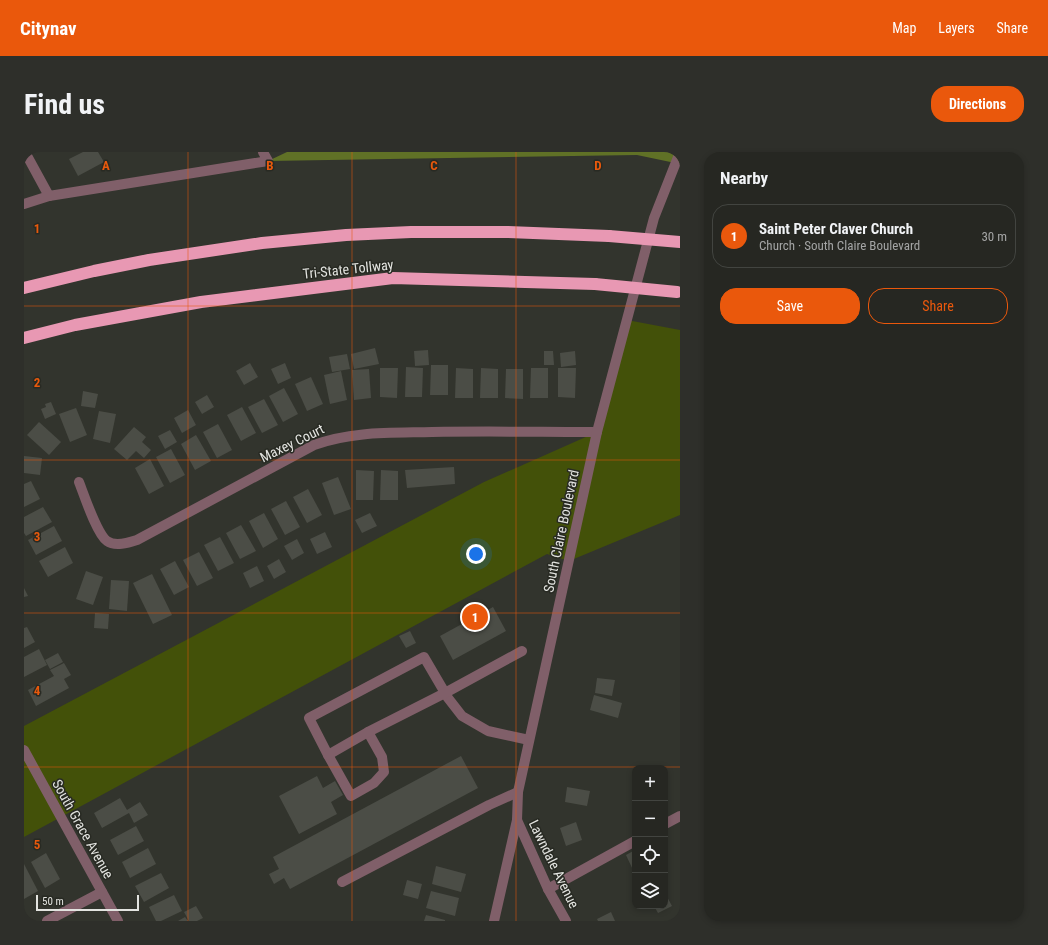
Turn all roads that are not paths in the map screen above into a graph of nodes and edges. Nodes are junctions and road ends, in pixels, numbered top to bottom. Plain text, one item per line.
1 (25, 152) edge
2 (263, 152) edge
3 (680, 152) edge
4 (49, 196) junction
5 (24, 204) edge
6 (680, 242) edge
7 (24, 288) edge
8 (678, 292) edge
9 (24, 338) edge
10 (597, 432) junction
11 (79, 482) dead end
12 (522, 651) dead end
13 (445, 693) junction
14 (368, 732) junction
15 (529, 740) junction
16 (24, 750) edge
17 (328, 755) junction
18 (518, 792) junction
19 (680, 816) edge
20 (517, 820) junction
21 (668, 822) edge
22 (632, 843) edge
23 (342, 882) dead end
24 (548, 889) junction
25 (102, 892) junction
26 (47, 921) edge
27 (118, 921) edge
28 (494, 921) edge
29 (566, 921) edge

1 - 4 street
2 - 4 street
3 - 10 street, South Claire Boulevard
4 - 5 street
6 - 7 highway, bridge
8 - 9 highway, Tri-State Tollway, bridge
10 - 11 street, Maxey Court
10 - 15 street, South Claire Boulevard
12 - 13 street
13 - 14 street
13 - 15 street
13 - 17 street
14 - 17 street
14 - 17 street
15 - 18 street, South Claire Boulevard
16 - 25 street, South Grace Avenue
18 - 20 street, South Claire Boulevard
18 - 23 street
19 - 21 street
20 - 24 street, Lawndale Avenue
20 - 28 street, South Claire Boulevard
22 - 24 street
24 - 29 street, Lawndale Avenue
25 - 26 street
25 - 27 street, South Grace Avenue

